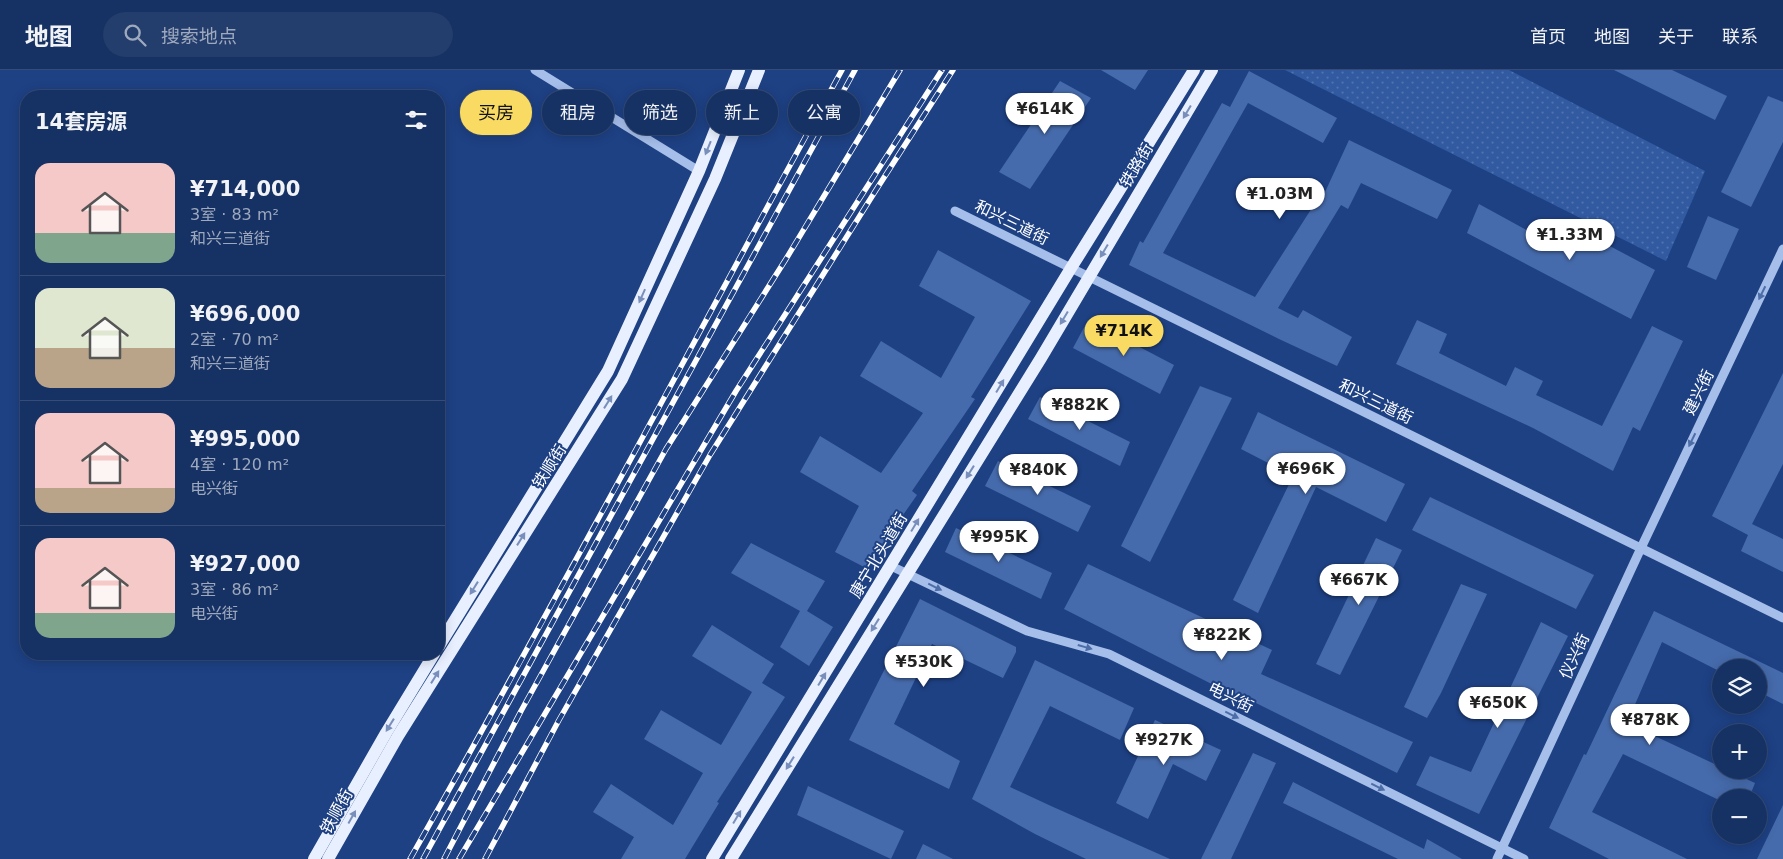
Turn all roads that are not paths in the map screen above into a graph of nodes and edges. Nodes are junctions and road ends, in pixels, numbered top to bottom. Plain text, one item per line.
1 (535, 70) edge
2 (739, 70) edge
3 (759, 70) edge
4 (1194, 70) edge
5 (1212, 70) edge
6 (699, 171) junction
7 (955, 211) dead end
8 (1783, 249) edge
9 (1071, 268) junction
10 (1089, 276) junction
11 (1640, 548) junction
12 (891, 566) junction
13 (907, 574) junction
14 (1783, 618) edge
15 (445, 636) edge
16 (430, 660) edge
17 (1502, 848) junction
18 (314, 859) edge
19 (328, 859) edge
20 (712, 859) edge
21 (730, 859) edge
22 (1497, 859) edge
23 (1524, 859) edge

1 - 6 street
2 -> 6 main road, 铁顺街
19 -> 3 main road, 铁顺街
4 - 9 main road, 铁路街
5 -> 10 main road, 铁路街
6 -> 15 main road, 铁顺街
7 - 9 street, 和兴三道街
8 -> 11 street, 建兴街
9 - 10 street, 和兴三道街
12 -> 9 main road, 康宁北头道街
10 - 11 street, 和兴三道街
10 -> 13 main road, 康宁北头道街
11 - 14 street, 和兴三道街
11 - 17 street, 仪兴街
12 - 13 street, 电兴街
20 -> 12 main road, 康宁北头道街
13 -> 17 street, 电兴街
13 -> 21 main road, 康宁北头道街
16 -> 18 main road, 铁顺街
17 - 22 street, 仪兴街
17 - 23 street, 电兴街

